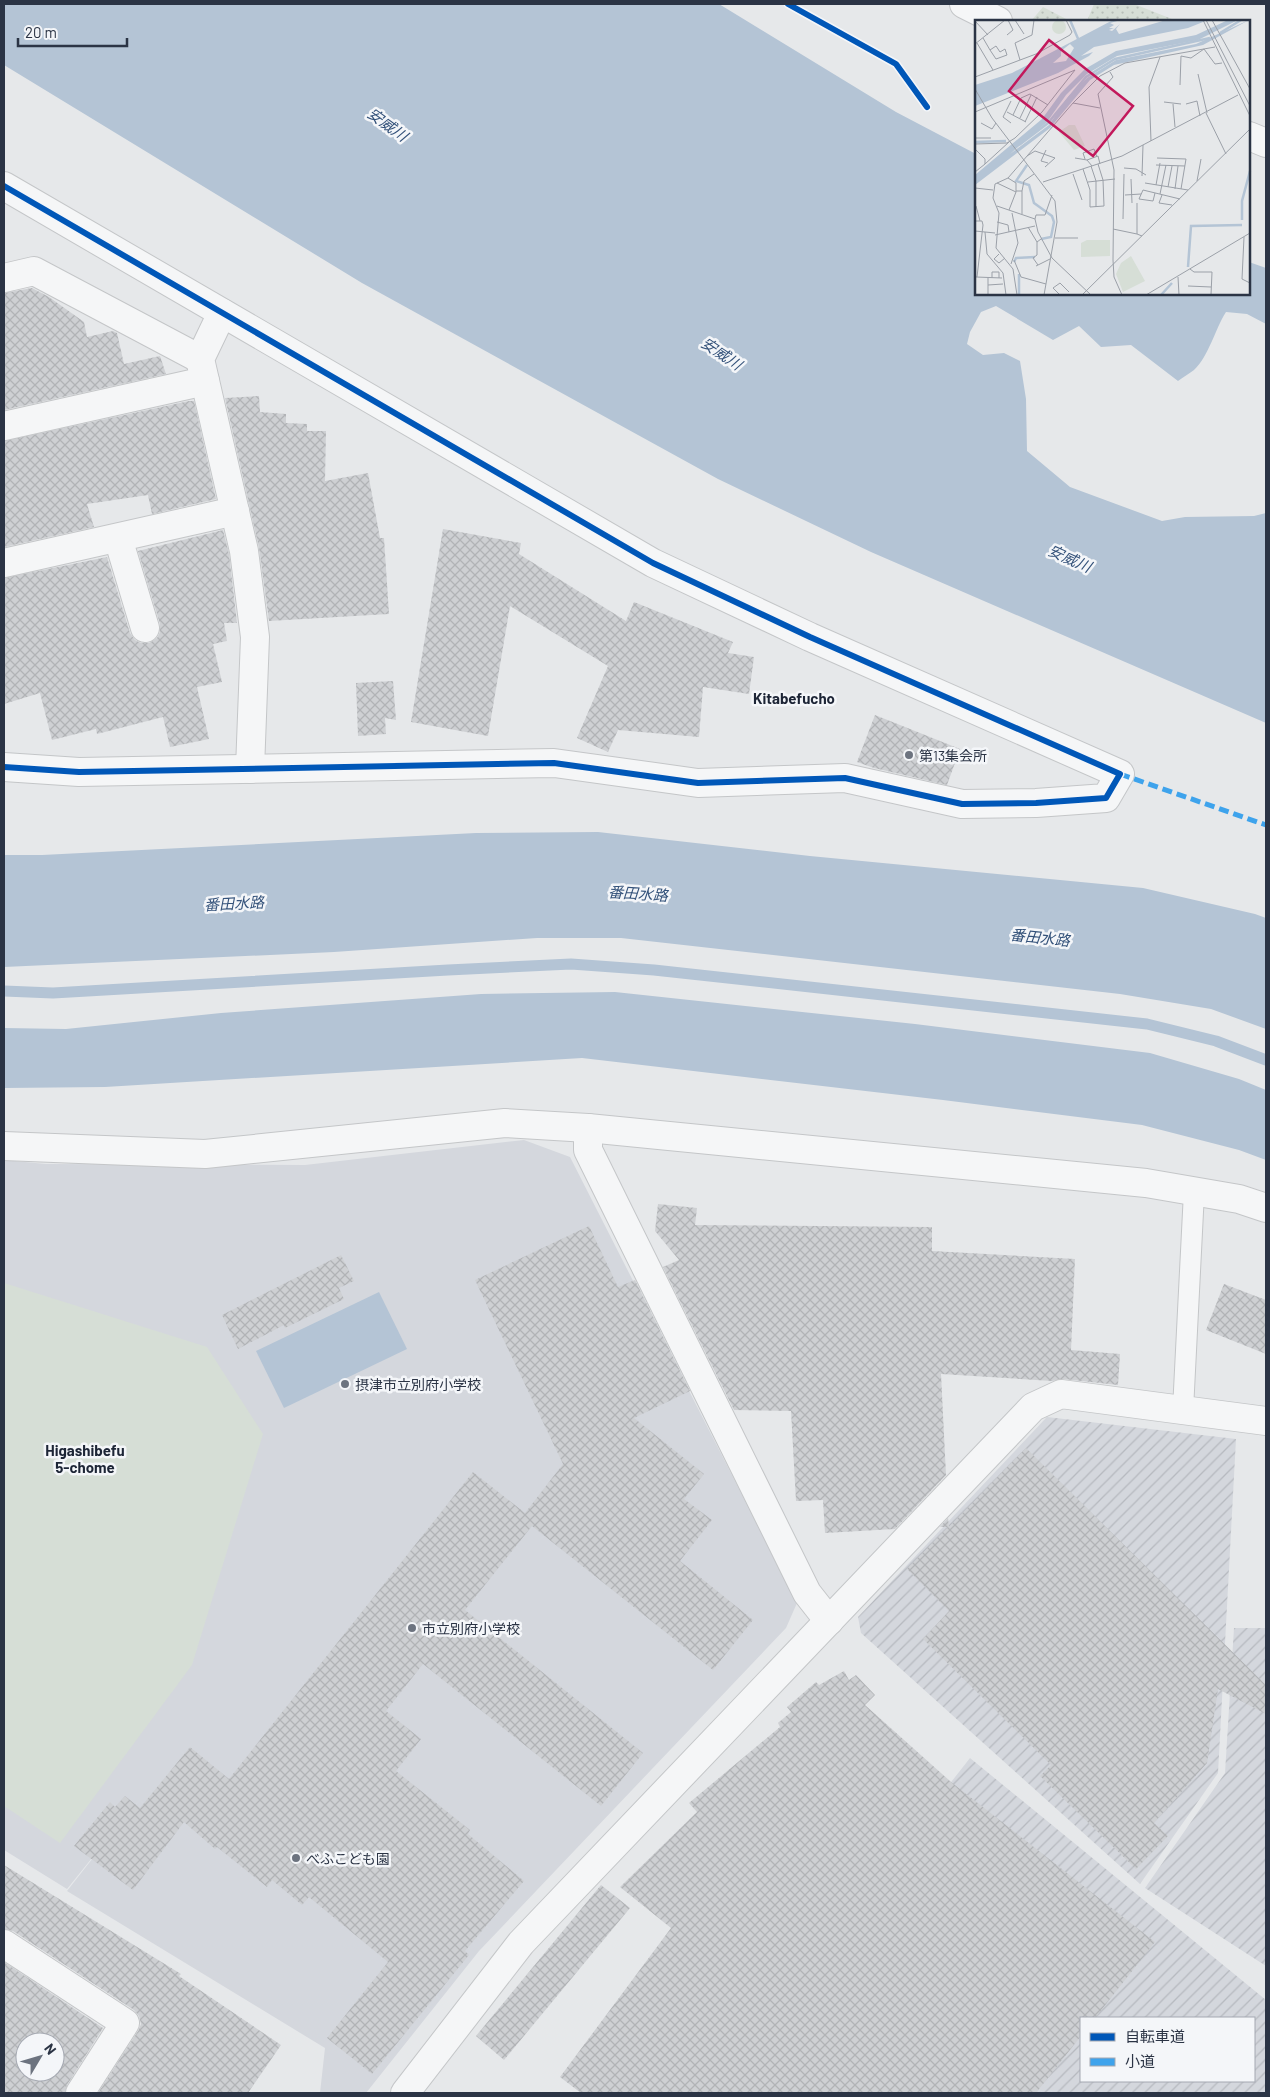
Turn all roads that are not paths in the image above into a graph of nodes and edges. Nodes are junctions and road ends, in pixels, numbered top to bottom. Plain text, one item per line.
1 (964, 4) edge
2 (996, 20) edge
3 (1250, 136) edge
4 (1266, 143) edge
5 (4, 186) edge
6 (4, 278) edge
7 (222, 313) junction
8 (202, 370) junction
9 (4, 426) edge
10 (235, 511) junction
11 (118, 538) junction
12 (4, 563) edge
13 (146, 628) dead end
14 (4, 767) edge
15 (250, 769) junction
16 (588, 1128) junction
17 (4, 1146) edge
18 (1194, 1192) junction
19 (1266, 1208) edge
20 (1183, 1410) junction
21 (1266, 1421) edge
22 (829, 1621) junction
23 (4, 1944) edge
24 (80, 2093) edge
25 (405, 2093) edge

1 - 2 street
3 - 4 street
5 - 7 street
6 - 8 street
7 - 8 street
7 - 15 street
8 - 9 street
8 - 10 street
10 - 11 street
10 - 15 street
11 - 12 street
11 - 13 street
14 - 15 street
16 - 17 street
16 - 18 street
16 - 22 street
18 - 19 street
18 - 20 lane
20 - 21 street
20 - 22 street
22 - 25 street
23 - 24 street

